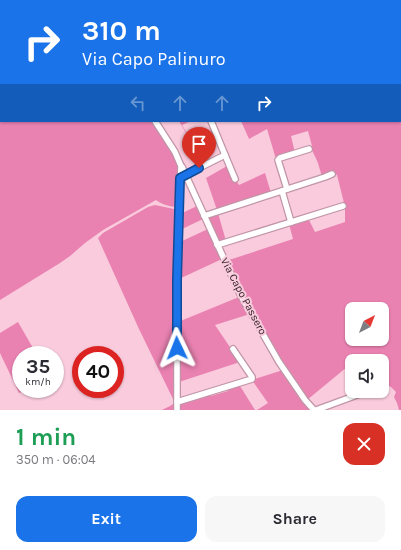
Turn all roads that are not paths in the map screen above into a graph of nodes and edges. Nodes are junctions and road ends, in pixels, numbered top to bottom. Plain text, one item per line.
1 (155, 122) edge
2 (210, 122) edge
3 (309, 150) dead end
4 (225, 155) junction
5 (332, 174) dead end
6 (183, 176) junction
7 (235, 179) dead end
8 (285, 190) junction
9 (342, 206) dead end
10 (204, 216) junction
11 (291, 222) junction
12 (217, 245) junction
13 (233, 349) dead end
14 (348, 398) edge
15 (177, 402) junction
16 (177, 410) edge
17 (315, 410) edge

1 - 6 street, Via Capo Passero
2 - 4 street
3 - 8 street
4 - 6 street
4 - 7 street
5 - 8 street
6 - 10 street, Via Capo Passero
6 - 15 street
8 - 10 street
8 - 11 street
9 - 11 street
10 - 12 street, Via Capo Passero
11 - 12 street
12 - 17 street, Via Capo Passero
13 - 15 street
14 - 17 street
15 - 16 street

